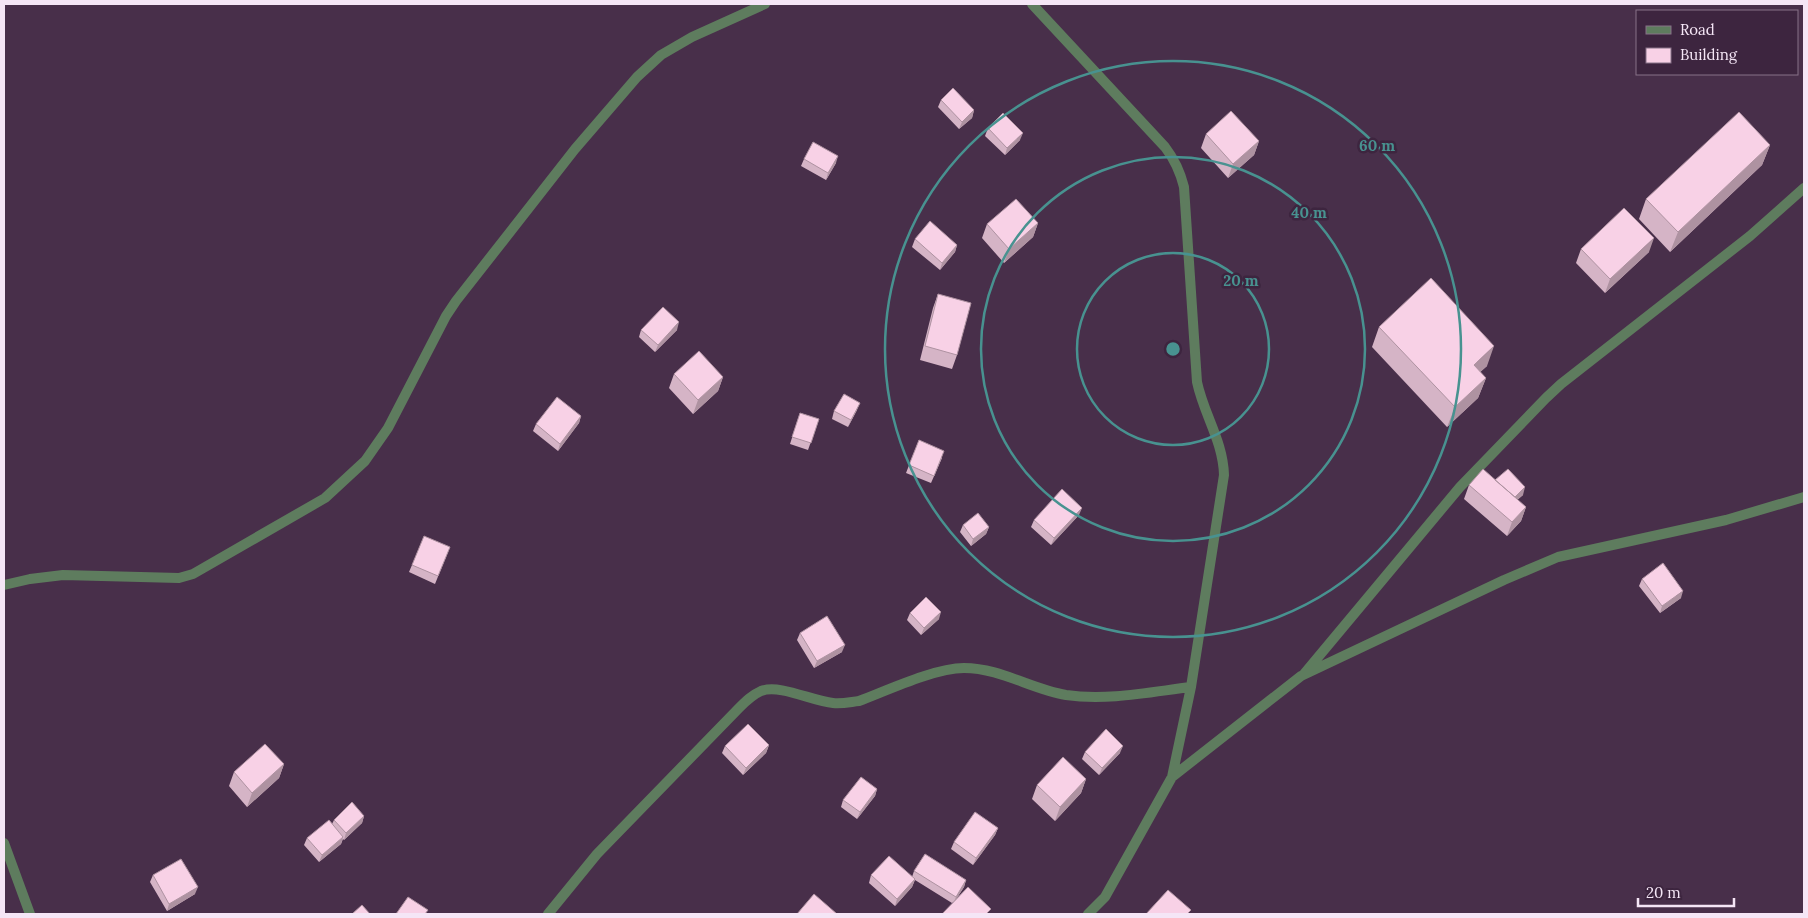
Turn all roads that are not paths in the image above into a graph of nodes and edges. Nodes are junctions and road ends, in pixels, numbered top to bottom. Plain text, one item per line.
1 (765, 4) edge
2 (1032, 4) edge
3 (1804, 188) edge
4 (1804, 496) edge
5 (4, 585) edge
6 (1301, 676) junction
7 (1191, 687) junction
8 (1172, 777) junction
9 (4, 843) edge
10 (30, 914) edge
11 (548, 914) edge
12 (1088, 914) edge

1 - 5 street
2 - 7 street
3 - 6 street
4 - 6 street
6 - 8 street
7 - 8 street
7 - 11 street
8 - 12 street
9 - 10 street

